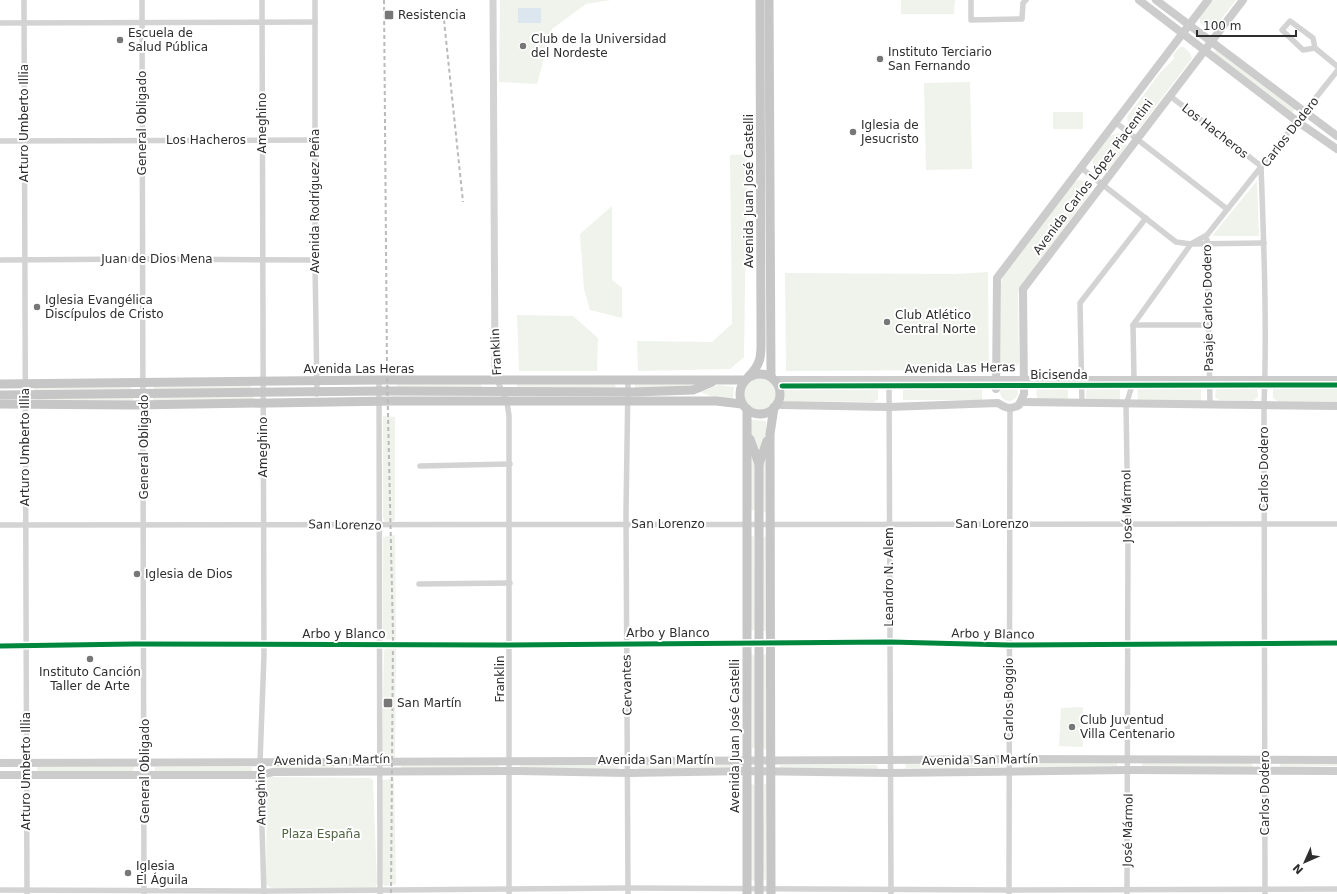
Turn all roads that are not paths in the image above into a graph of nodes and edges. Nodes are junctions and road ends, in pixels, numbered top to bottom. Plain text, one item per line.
1 (24, 0) edge
2 (142, 0) edge
3 (262, 0) edge
4 (315, 0) edge
5 (493, 0) edge
6 (760, 0) edge
7 (769, 0) edge
8 (971, 0) edge
9 (1026, 0) edge
10 (1139, 0) edge
11 (1156, 0) edge
12 (1208, 0) edge
13 (1242, 0) edge
14 (142, 22) junction
15 (262, 22) junction
16 (315, 22) junction
17 (0, 23) edge
18 (24, 23) junction
19 (1189, 25) junction
20 (1182, 34) junction
21 (1210, 41) junction
22 (1315, 48) junction
23 (1204, 51) junction
24 (1337, 66) edge
25 (1337, 71) edge
26 (1170, 96) junction
27 (1305, 112) junction
28 (1115, 122) junction
29 (1298, 122) junction
30 (1337, 136) edge
31 (1137, 139) junction
32 (262, 140) junction
33 (315, 140) junction
34 (0, 141) edge
35 (24, 141) junction
36 (143, 141) junction
37 (1337, 149) edge
38 (1261, 166) junction
39 (1080, 167) junction
40 (1102, 184) junction
41 (1227, 209) junction
42 (1146, 218) junction
43 (1207, 235) junction
44 (1207, 243) junction
45 (1264, 243) junction
46 (1190, 244) junction
47 (143, 259) junction
48 (0, 260) edge
49 (25, 260) junction
50 (263, 260) junction
51 (315, 260) junction
52 (1133, 325) junction
53 (1209, 325) junction
54 (746, 379) junction
55 (773, 379) junction
56 (1134, 379) junction
57 (1210, 379) junction
58 (379, 380) junction
59 (497, 380) junction
60 (628, 380) junction
61 (717, 380) junction
62 (1005, 380) junction
63 (1024, 380) junction
64 (1081, 380) junction
65 (1265, 380) junction
66 (1337, 380) edge
67 (317, 381) junction
68 (889, 381) junction
69 (263, 382) junction
70 (144, 383) junction
71 (0, 384) edge
72 (25, 384) junction
73 (1023, 389) junction
74 (693, 390) junction
75 (502, 392) junction
76 (628, 392) junction
77 (143, 393) junction
78 (0, 395) edge
79 (24, 395) junction
80 (379, 396) junction
81 (263, 397) junction
82 (317, 397) junction
83 (716, 401) junction
84 (507, 402) junction
85 (628, 402) junction
86 (998, 403) junction
87 (0, 404) edge
88 (25, 404) junction
89 (144, 404) junction
90 (1082, 404) junction
91 (1210, 404) junction
92 (776, 405) junction
93 (1126, 405) junction
94 (745, 406) junction
95 (1016, 406) junction
96 (1264, 406) junction
97 (1337, 406) edge
98 (889, 407) junction
99 (748, 433) junction
100 (770, 434) junction
101 (510, 464) junction
102 (759, 464) junction
103 (420, 466) dead end
104 (770, 523) junction
105 (25, 524) junction
106 (263, 524) junction
107 (509, 524) junction
108 (627, 524) junction
109 (747, 524) junction
110 (758, 524) junction
111 (889, 524) junction
112 (1009, 524) junction
113 (1128, 524) junction
114 (1264, 524) junction
115 (1337, 524) edge
116 (0, 525) edge
117 (144, 525) junction
118 (379, 525) junction
119 (510, 583) junction
120 (419, 584) dead end
121 (758, 642) junction
122 (890, 642) junction
123 (380, 643) junction
124 (626, 643) junction
125 (746, 643) junction
126 (769, 643) junction
127 (1337, 643) edge
128 (144, 644) junction
129 (510, 644) junction
130 (1128, 644) junction
131 (1264, 644) junction
132 (264, 645) junction
133 (1009, 645) junction
134 (0, 646) edge
135 (26, 646) junction
136 (1009, 758) junction
137 (1128, 758) junction
138 (628, 760) junction
139 (748, 760) junction
140 (771, 760) junction
141 (890, 760) junction
142 (1264, 760) junction
143 (1337, 760) edge
144 (340, 761) junction
145 (379, 761) junction
146 (760, 761) junction
147 (0, 762) edge
148 (26, 762) junction
149 (260, 762) junction
150 (510, 762) junction
151 (145, 763) junction
152 (1128, 770) junction
153 (510, 771) junction
154 (1010, 771) junction
155 (1264, 771) junction
156 (1337, 771) edge
157 (340, 772) junction
158 (379, 772) junction
159 (748, 772) junction
160 (760, 772) junction
161 (772, 772) junction
162 (628, 773) junction
163 (26, 774) junction
164 (145, 774) junction
165 (889, 774) junction
166 (0, 775) edge
167 (261, 775) junction
168 (1337, 889) edge
169 (0, 890) edge
170 (628, 891) edge
171 (747, 891) edge
172 (1127, 891) edge
173 (1265, 891) edge
174 (27, 892) edge
175 (144, 892) edge
176 (380, 892) edge
177 (509, 892) edge
178 (759, 892) edge
179 (771, 892) edge
180 (891, 892) edge
181 (1009, 892) edge
182 (264, 893) edge

1 - 18 street, Arturo Umberto Illia
2 - 14 street, General Obligado
3 - 15 street, Ameghino
4 - 16 street, Avenida Rodríguez Peña
5 - 59 street, Franklin
6 - 54 main road, Avenida Juan José Castelli
7 - 55 main road, Avenida Juan José Castelli
8 - 9 street
10 - 20 main road
11 - 19 main road
12 - 19 main road, Avenida Carlos López Piacentini
13 - 21 main road, Avenida Carlos López Piacentini
14 - 15 street
14 - 18 street
14 - 36 street, General Obligado
15 - 16 street
15 - 32 street, Ameghino
16 - 33 street, Avenida Rodríguez Peña
17 - 18 street
18 - 35 street, Arturo Umberto Illia
19 - 20 main road, Avenida Carlos López Piacentini
19 - 21 main road
20 - 23 main road
20 - 28 main road, Avenida Carlos López Piacentini
21 - 23 main road, Avenida Carlos López Piacentini
21 - 27 main road
22 - 22 street
22 - 24 street
23 - 26 main road, Avenida Carlos López Piacentini
23 - 29 main road
25 - 27 street, Carlos Dodero
26 - 31 main road, Avenida Carlos López Piacentini
26 - 38 street, Los Hacheros
27 - 29 street, Carlos Dodero
27 - 30 main road
28 - 31 street
28 - 39 main road, Avenida Carlos López Piacentini
29 - 37 main road
29 - 38 street, Carlos Dodero
31 - 40 main road, Avenida Carlos López Piacentini
31 - 41 street
32 - 33 street, Los Hacheros
32 - 36 street, Los Hacheros
32 - 50 street, Ameghino
33 - 51 street, Avenida Rodríguez Peña
34 - 35 street, Los Hacheros
35 - 36 street, Los Hacheros
35 - 49 street, Arturo Umberto Illia
36 - 47 street, General Obligado
38 - 41 street
38 - 45 street, Carlos Dodero
39 - 40 street
39 - 62 main road, Avenida Carlos López Piacentini
40 - 42 street
40 - 63 main road, Avenida Carlos López Piacentini
41 - 43 street
42 - 46 street
42 - 64 street
43 - 44 street, Pasaje Carlos Dodero
43 - 46 street
44 - 45 street
44 - 46 street
44 - 53 street, Pasaje Carlos Dodero
45 - 65 street, Carlos Dodero
46 - 52 street
47 - 49 street, Juan de Dios Mena
47 - 50 street, Juan de Dios Mena
47 - 70 street, General Obligado
48 - 49 street, Juan de Dios Mena
49 - 72 street, Arturo Umberto Illia
50 - 51 street, Juan de Dios Mena
50 - 69 street, Ameghino
51 - 67 street, Avenida Rodríguez Peña
52 - 53 street
52 - 56 street, José Mármol
53 - 57 street, Pasaje Carlos Dodero
54 - 55 main road
54 - 61 main road, Avenida Las Heras
54 - 94 main road
55 - 68 main road, Avenida Las Heras
55 - 92 main road
56 - 57 main road, Avenida Las Heras
56 - 64 main road, Avenida Las Heras
56 - 93 street, José Mármol
57 - 65 main road, Avenida Las Heras
57 - 91 street, Pasaje Carlos Dodero
58 - 59 main road, Avenida Las Heras
58 - 67 main road, Avenida Las Heras
58 - 80 street
59 - 60 main road, Avenida Las Heras
59 - 75 street, Franklin
60 - 61 main road, Avenida Las Heras
60 - 76 street, Cervantes
61 - 74 main road, Avenida Las Heras
62 - 63 main road, Avenida Las Heras
62 - 68 main road, Avenida Las Heras
62 - 73 main road
62 - 86 main road
63 - 64 main road, Avenida Las Heras
63 - 73 main road, Avenida Carlos López Piacentini
64 - 90 street
65 - 66 main road, Avenida Las Heras
65 - 96 street, Carlos Dodero
67 - 69 main road, Avenida Las Heras
67 - 82 street, Avenida Rodríguez Peña
68 - 98 street, Leandro N. Alem
69 - 70 main road, Avenida Las Heras
69 - 81 street, Ameghino
70 - 72 main road, Avenida Las Heras
70 - 77 street, General Obligado
71 - 72 main road, Avenida Las Heras
72 - 79 street, Arturo Umberto Illia
73 - 95 main road, Avenida Carlos López Piacentini
74 - 76 main road, Avenida Las Heras
74 - 83 main road, Avenida Las Heras
75 - 76 main road, Avenida Las Heras
75 - 80 main road, Avenida Las Heras
75 - 84 street, Franklin
76 - 85 street, Cervantes
77 - 79 main road, Avenida Las Heras
77 - 81 main road, Avenida Las Heras
77 - 89 street, General Obligado
78 - 79 main road, Avenida Las Heras
79 - 88 street, Arturo Umberto Illia
80 - 82 main road, Avenida Las Heras
80 - 84 main road, Avenida Las Heras
80 - 118 street
81 - 82 main road, Avenida Las Heras
81 - 89 main road, Avenida Las Heras
81 - 106 street, Ameghino
83 - 85 main road, Avenida Las Heras
83 - 94 main road, Avenida Las Heras
84 - 85 main road, Avenida Las Heras
84 - 101 street, Franklin
85 - 108 street, Cervantes
86 - 95 main road
86 - 98 main road
87 - 88 main road, Avenida Las Heras
88 - 89 main road, Avenida Las Heras
88 - 105 street, Arturo Umberto Illia
89 - 117 street, General Obligado
90 - 93 main road
90 - 95 main road
91 - 93 main road
91 - 96 main road
92 - 94 main road
92 - 98 main road
92 - 100 main road, Avenida Juan José Castelli
93 - 113 street, José Mármol
94 - 99 main road, Avenida Juan José Castelli
95 - 112 street, Carlos Boggio
96 - 97 main road
96 - 114 street, Carlos Dodero
98 - 111 street, Leandro N. Alem
99 - 102 main road, Avenida Juan José Castelli
99 - 109 main road, Avenida Juan José Castelli
100 - 102 main road, Avenida Juan José Castelli
100 - 104 main road, Avenida Juan José Castelli
101 - 103 street
101 - 107 street, Franklin
102 - 110 main road, Avenida Juan José Castelli
104 - 110 street, San Lorenzo
104 - 111 street, San Lorenzo
104 - 126 main road, Avenida Juan José Castelli
105 - 116 street, San Lorenzo
105 - 117 street, San Lorenzo
105 - 135 street, Arturo Umberto Illia
106 - 117 street, San Lorenzo
106 - 118 street, San Lorenzo
106 - 132 street, Ameghino
107 - 108 street, San Lorenzo
107 - 118 street, San Lorenzo
107 - 119 street, Franklin
108 - 109 street, San Lorenzo
108 - 124 street, Cervantes
109 - 110 street, San Lorenzo
109 - 125 main road, Avenida Juan José Castelli
110 - 121 main road, Avenida Juan José Castelli
111 - 112 street, San Lorenzo
111 - 122 street, Leandro N. Alem
112 - 113 street, San Lorenzo
112 - 133 street, Carlos Boggio
113 - 114 street, San Lorenzo
113 - 130 street, José Mármol
114 - 115 street, San Lorenzo
114 - 131 street, Carlos Dodero
117 - 128 street, General Obligado
118 - 123 street
119 - 120 street
119 - 129 street, Franklin
121 - 125 street, Arbo y Blanco
121 - 126 street, Arbo y Blanco
121 - 146 main road, Avenida Juan José Castelli
122 - 126 street, Arbo y Blanco
122 - 133 street, Arbo y Blanco
122 - 141 street, Leandro N. Alem
123 - 129 street, Arbo y Blanco
123 - 132 street, Arbo y Blanco
123 - 145 street
124 - 125 street, Arbo y Blanco
124 - 129 street, Arbo y Blanco
124 - 138 street, Cervantes
125 - 139 main road, Avenida Juan José Castelli
126 - 140 main road, Avenida Juan José Castelli
127 - 131 street, Arbo y Blanco
128 - 132 street, Arbo y Blanco
128 - 135 street, Arbo y Blanco
128 - 151 street, General Obligado
129 - 150 street, Franklin
130 - 131 street, Arbo y Blanco
130 - 133 street, Arbo y Blanco
130 - 137 street, José Mármol
131 - 142 street, Carlos Dodero
132 - 149 street, Ameghino
133 - 136 street, Carlos Boggio
134 - 135 street, Arbo y Blanco
135 - 148 street, Arturo Umberto Illia
136 - 137 main road, Avenida San Martín
136 - 141 main road, Avenida San Martín
136 - 154 street, Carlos Boggio
137 - 142 main road, Avenida San Martín
137 - 152 street, José Mármol
138 - 139 main road, Avenida San Martín
138 - 150 main road, Avenida San Martín
138 - 162 street, Cervantes
139 - 146 main road, Avenida San Martín
139 - 159 main road, Avenida Juan José Castelli
140 - 141 main road, Avenida San Martín
140 - 146 main road, Avenida San Martín
140 - 161 main road, Avenida Juan José Castelli
141 - 165 street, Leandro N. Alem
142 - 143 main road, Avenida San Martín
142 - 155 street, Carlos Dodero
144 - 145 main road, Avenida San Martín
144 - 149 main road, Avenida San Martín
144 - 157 main road
145 - 150 main road, Avenida San Martín
145 - 158 street
146 - 160 main road, Avenida Juan José Castelli
147 - 148 main road, Avenida San Martín
148 - 151 main road, Avenida San Martín
148 - 163 street, Arturo Umberto Illia
149 - 151 main road, Avenida San Martín
149 - 167 street, Ameghino
150 - 153 street, Franklin
151 - 164 street, General Obligado
152 - 154 main road, Avenida San Martín
152 - 155 main road, Avenida San Martín
152 - 172 street, José Mármol
153 - 158 main road, Avenida San Martín
153 - 162 main road, Avenida San Martín
153 - 177 street, Franklin
154 - 165 main road, Avenida San Martín
154 - 181 street, Carlos Boggio
155 - 156 main road, Avenida San Martín
155 - 173 street, Carlos Dodero
157 - 158 main road, Avenida San Martín
157 - 167 main road, Avenida San Martín
158 - 176 street
159 - 160 main road, Avenida San Martín
159 - 162 main road, Avenida San Martín
159 - 171 main road, Avenida Juan José Castelli
160 - 161 main road, Avenida San Martín
160 - 178 main road, Avenida Juan José Castelli
161 - 165 main road, Avenida San Martín
161 - 179 main road, Avenida Juan José Castelli
162 - 170 street, Cervantes
163 - 164 main road, Avenida San Martín
163 - 166 main road, Avenida San Martín
163 - 174 street, Arturo Umberto Illia
164 - 167 main road, Avenida San Martín
164 - 175 street, General Obligado
165 - 180 street, Leandro N. Alem
167 - 182 street, Ameghino
168 - 173 street
169 - 174 street
170 - 171 street
170 - 177 street
171 - 178 street
172 - 173 street
172 - 181 street
174 - 175 street
175 - 182 street
176 - 177 street
176 - 182 street
178 - 179 street
179 - 180 street
180 - 181 street

